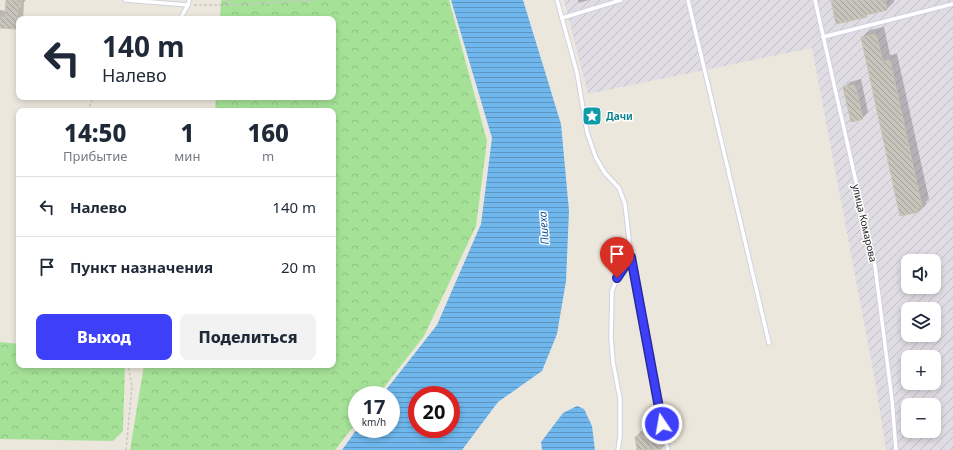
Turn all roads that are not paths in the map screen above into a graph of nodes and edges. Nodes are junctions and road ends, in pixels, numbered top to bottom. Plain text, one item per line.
1 (125, 0) edge
2 (189, 0) edge
3 (557, 0) edge
4 (621, 0) edge
5 (688, 0) edge
6 (815, 0) edge
7 (953, 4) edge
8 (188, 5) junction
9 (182, 16) edge
10 (562, 18) junction
11 (823, 37) junction
12 (631, 257) junction
13 (769, 343) dead end
14 (618, 450) edge
15 (668, 450) edge
16 (896, 450) edge

1 - 8 lane
2 - 8 lane
3 - 10 lane
4 - 10 lane
5 - 13 lane
6 - 11 lane, улица Комарова
7 - 11 lane
8 - 9 lane
10 - 12 lane
11 - 16 lane, улица Комарова
12 - 14 lane
12 - 15 lane

